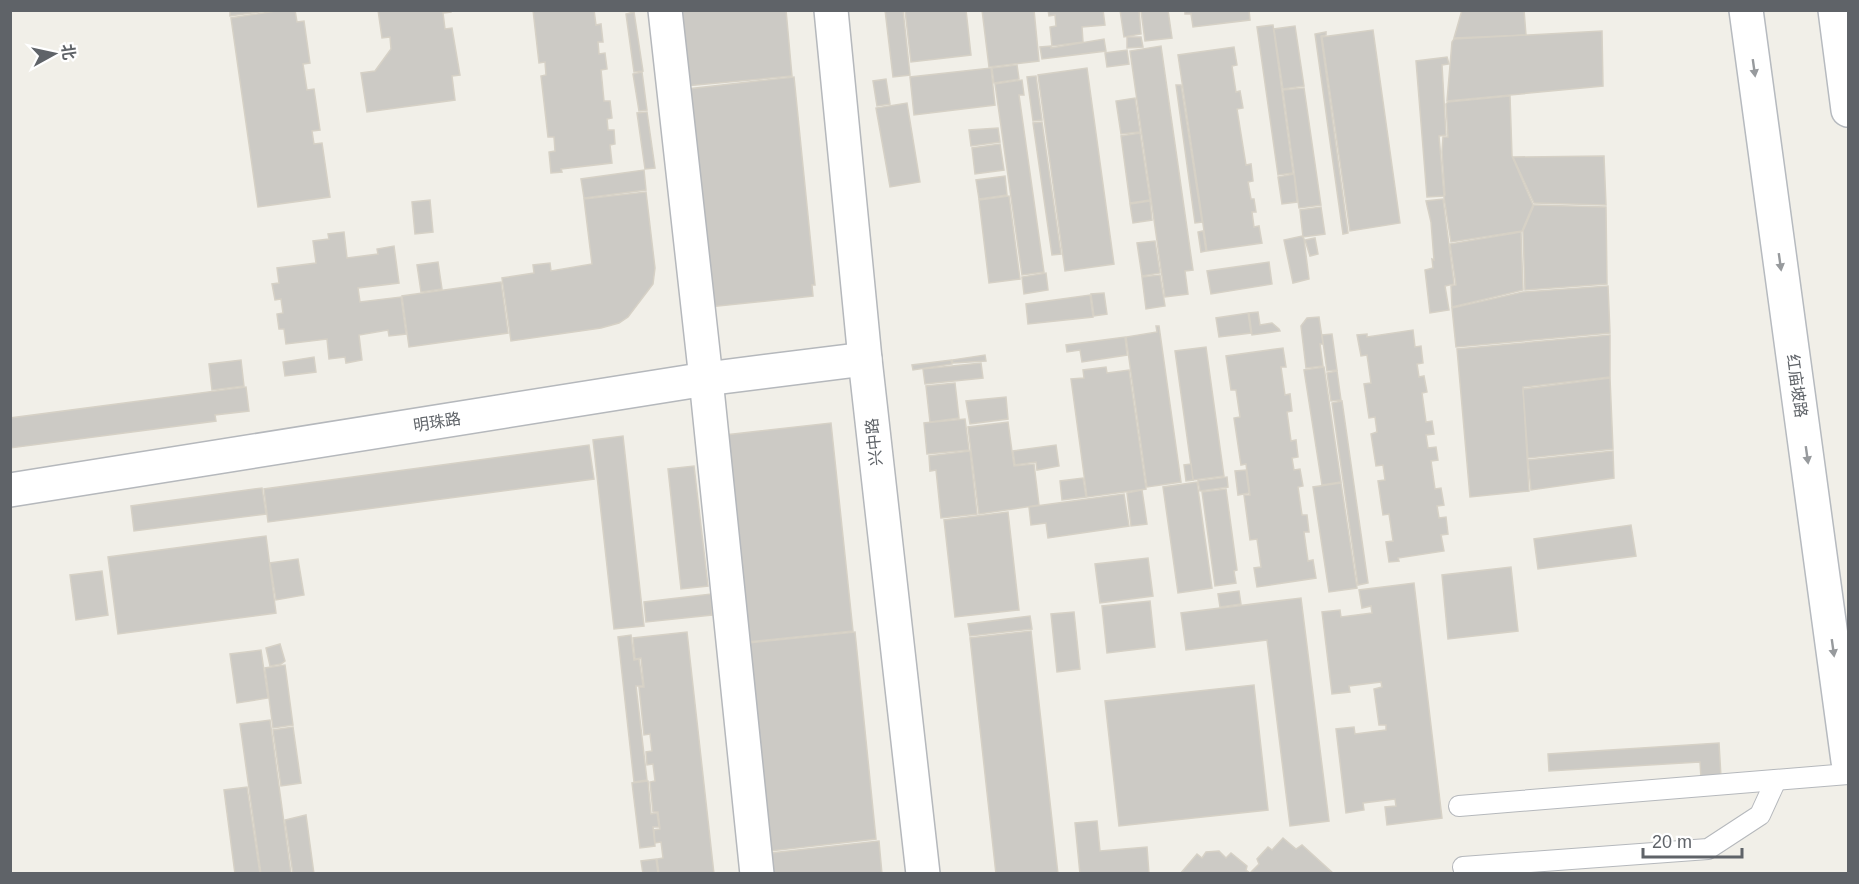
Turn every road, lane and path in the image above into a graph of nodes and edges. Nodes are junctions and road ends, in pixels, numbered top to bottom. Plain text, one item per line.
1 (665, 10) edge
2 (831, 10) edge
3 (1746, 10) edge
4 (1835, 10) edge
5 (1848, 110) edge
6 (865, 359) junction
7 (706, 379) junction
8 (10, 490) edge
9 (1848, 761) edge
10 (1848, 774) edge
11 (1776, 780) junction
12 (1459, 806) dead end
13 (1463, 867) dead end
14 (757, 873) edge
15 (923, 873) edge

1 - 7 street
2 - 6 street, 兴中路
3 -> 9 street, 红庙坡路
4 - 5 street
6 - 7 street, 明珠路
6 - 15 street, 兴中路
7 - 8 street, 明珠路
7 - 14 street
10 - 11 lane
11 - 12 lane
11 - 13 lane

